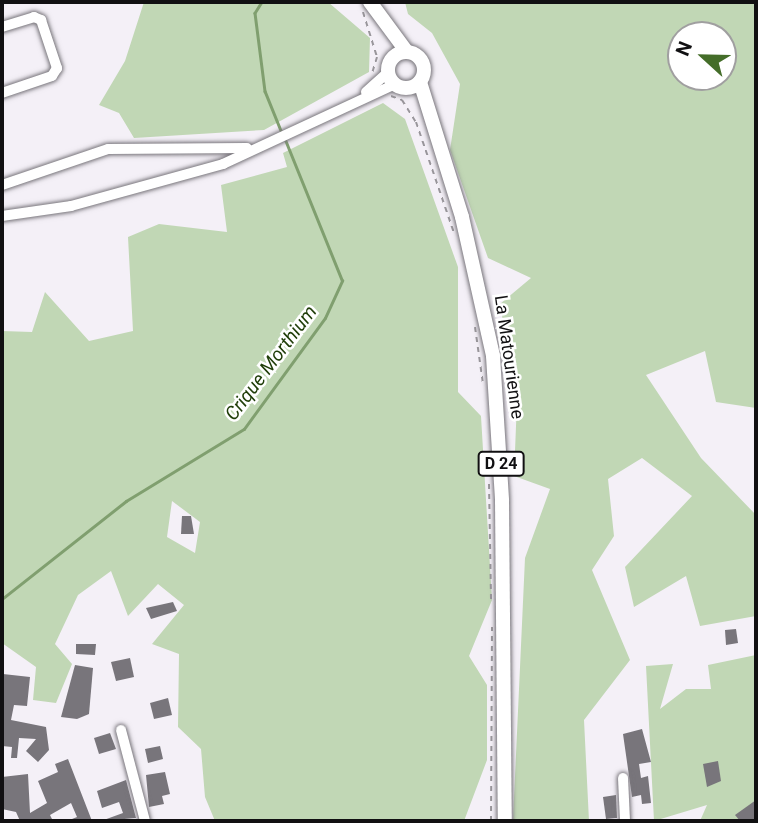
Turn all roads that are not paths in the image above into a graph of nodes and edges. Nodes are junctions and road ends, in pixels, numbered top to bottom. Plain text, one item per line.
1 (370, 2) edge
2 (2, 27) edge
3 (386, 29) junction
4 (407, 52) junction
5 (395, 76) junction
6 (420, 82) junction
7 (2, 93) edge
8 (426, 117) junction
9 (253, 148) junction
10 (2, 185) edge
11 (2, 216) edge
12 (121, 730) dead end
13 (623, 778) dead end
14 (145, 821) edge
15 (505, 821) edge
16 (625, 821) edge

1 - 3 main road, La Matourienne / D 24
2 - 7 street
3 - 4 main road, La Matourienne / D 24
3 - 5 main road, La Matourienne / D 24
4 - 5 main road
4 - 6 main road, D 24
5 - 6 main road
5 - 8 main road, La Matourienne / D 24
5 - 9 street
6 - 8 main road, La Matourienne / D 24
8 - 15 main road, La Matourienne / D 24
9 - 10 street
9 - 11 street
12 - 14 street
13 - 16 street

